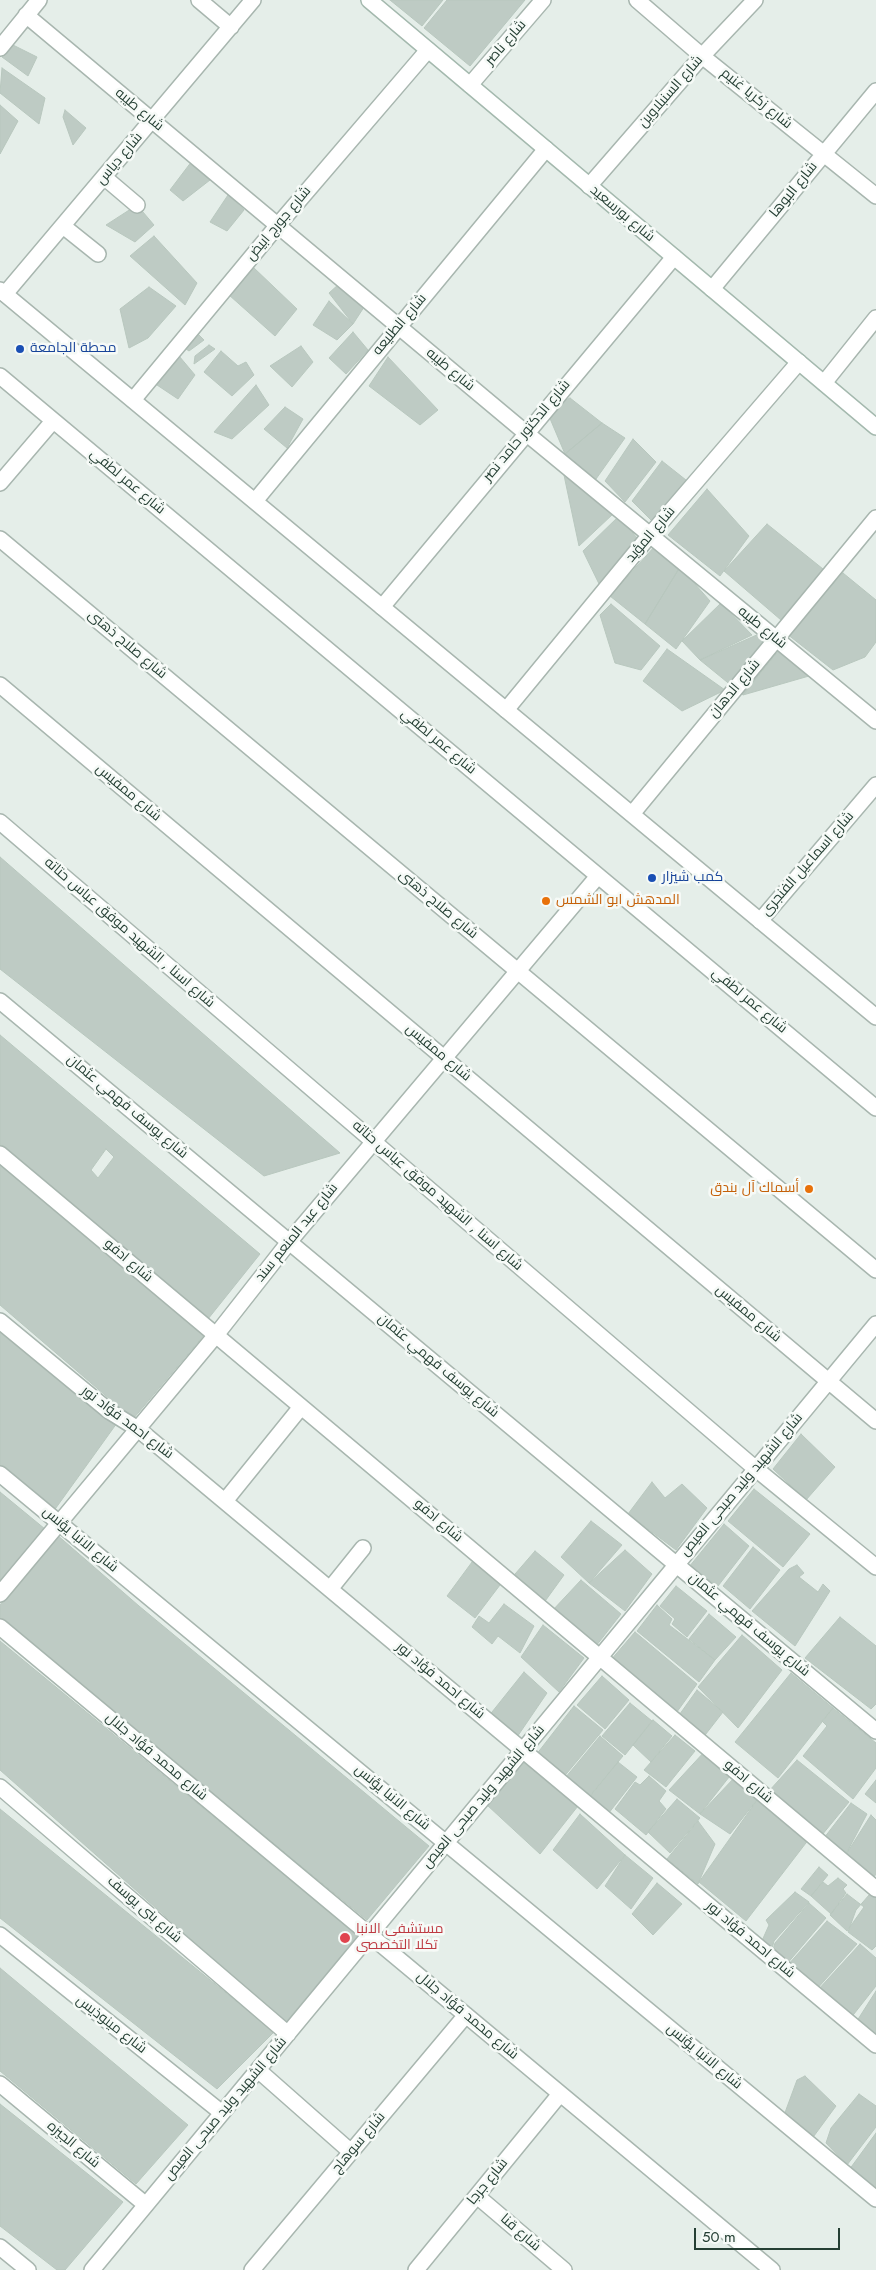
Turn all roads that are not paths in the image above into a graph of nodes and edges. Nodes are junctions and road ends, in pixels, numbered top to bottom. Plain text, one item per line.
1 (39, 0) edge
2 (199, 0) edge
3 (369, 0) edge
4 (542, 0) edge
5 (637, 0) edge
6 (755, 0) edge
7 (245, 3) edge
8 (26, 15) junction
9 (231, 26) junction
10 (0, 48) edge
11 (428, 50) junction
12 (702, 56) junction
13 (470, 85) junction
14 (876, 91) edge
15 (152, 120) junction
16 (546, 149) junction
17 (823, 154) junction
18 (104, 178) junction
19 (589, 186) junction
20 (876, 196) edge
21 (137, 205) dead end
22 (278, 225) junction
23 (63, 226) junction
24 (98, 254) dead end
25 (674, 257) junction
26 (712, 289) junction
27 (3, 292) edge
28 (876, 318) edge
29 (399, 327) junction
30 (799, 362) junction
31 (0, 376) edge
32 (824, 383) junction
33 (133, 400) junction
34 (53, 421) junction
35 (876, 428) edge
36 (526, 433) junction
37 (0, 483) edge
38 (255, 501) junction
39 (876, 518) edge
40 (650, 535) junction
41 (0, 539) edge
42 (382, 607) junction
43 (776, 639) junction
44 (0, 685) edge
45 (506, 710) junction
46 (876, 721) edge
47 (876, 785) edge
48 (632, 814) junction
49 (0, 822) edge
50 (598, 876) junction
51 (760, 921) junction
52 (518, 972) junction
53 (0, 1000) edge
54 (876, 1016) edge
55 (443, 1058) junction
56 (876, 1108) edge
57 (373, 1141) junction
58 (0, 1154) edge
59 (289, 1242) junction
60 (876, 1270) edge
61 (0, 1321) edge
62 (876, 1324) edge
63 (216, 1335) junction
64 (829, 1381) junction
65 (302, 1407) junction
66 (876, 1421) edge
67 (138, 1429) junction
68 (756, 1469) junction
69 (0, 1474) edge
70 (225, 1501) junction
71 (59, 1523) junction
72 (363, 1548) dead end
73 (676, 1565) junction
74 (876, 1567) edge
75 (330, 1589) junction
76 (0, 1594) edge
77 (0, 1627) edge
78 (600, 1657) junction
79 (876, 1731) edge
80 (523, 1750) junction
81 (0, 1787) edge
82 (446, 1843) junction
83 (876, 1889) edge
84 (370, 1935) junction
85 (0, 1936) edge
86 (466, 2015) junction
87 (288, 2034) junction
88 (876, 2045) edge
89 (258, 2070) junction
90 (0, 2084) edge
91 (560, 2094) junction
92 (222, 2113) junction
93 (352, 2152) junction
94 (477, 2196) junction
95 (876, 2199) edge
96 (146, 2205) junction
97 (0, 2247) edge
98 (28, 2270) edge
99 (92, 2270) edge
100 (252, 2270) edge
101 (416, 2270) edge
102 (564, 2270) edge
103 (772, 2270) edge

1 - 8 street
2 - 9 street
3 - 11 street, شارع بورسعيد
4 - 13 street, شارع ناصر
5 - 12 street, شارع زكريا غنيم
6 - 12 street, شارع السنبلاوين
7 - 9 street, شارع دياس
8 - 10 street
8 - 15 street, شارع طيبه
9 - 15 street, شارع دياس
11 - 13 street, شارع بورسعيد
11 - 22 street, شارع جورج ابيض
12 - 17 street, شارع زكريا غنيم
12 - 19 street, شارع السنبلاوين
13 - 16 street, شارع بورسعيد
14 - 17 street, شارع البوها
15 - 18 street, شارع دياس
15 - 22 street, شارع طيبه
16 - 19 street, شارع بورسعيد
16 - 29 street, شارع الطليعه
17 - 20 street, شارع زكريا غنيم
17 - 26 street, شارع البوها
18 - 21 street
18 - 23 street, شارع دياس
19 - 25 street, شارع بورسعيد
22 - 29 street, شارع طيبه
22 - 33 street, شارع جورج ابيض
23 - 24 street
23 - 27 street, شارع دياس
25 - 26 street, شارع بورسعيد
25 - 36 street, شارع الدكتور حامد نصر
26 - 30 street, شارع بورسعيد
27 - 33 street
28 - 32 street
29 - 36 street, شارع طيبه
29 - 38 street, شارع الطليعه
30 - 32 street, شارع بورسعيد
30 - 40 street, شارع المؤيد
31 - 34 street, شارع عمر لطفي
32 - 35 street, شارع بورسعيد
33 - 38 street
34 - 37 street
34 - 50 street, شارع عمر لطفي
36 - 40 street, شارع طيبه
36 - 42 street, شارع الدكتور حامد نصر
38 - 42 street
39 - 43 street, شارع الدهان
40 - 43 street, شارع طيبه
40 - 45 street, شارع المؤيد
41 - 52 street, شارع صلاح ذهنى
42 - 45 street
43 - 46 street, شارع طيبه
43 - 48 street, شارع الدهان
44 - 55 street, شارع ممفيس
45 - 48 street
47 - 51 street, شارع اسماعيل الفنجرى
48 - 51 street
49 - 57 street, شارع اسنا , الشهيد موفق عباس حتاته
50 - 52 street, شارع عبد المنعم سند
50 - 56 street, شارع عمر لطفي
51 - 54 street
52 - 55 street, شارع عبد المنعم سند
52 - 60 street, شارع صلاح ذهنى
53 - 59 street, شارع يوسف فهمي عثمان
55 - 57 street, شارع عبد المنعم سند
55 - 64 street, شارع ممفيس
57 - 59 street, شارع عبد المنعم سند
57 - 68 street, شارع اسنا , الشهيد موفق عباس حتاته
58 - 63 street, شارع ادفو
59 - 63 street, شارع عبد المنعم سند
59 - 73 street, شارع يوسف فهمي عثمان
61 - 67 street, شارع احمد فؤاد نور
62 - 64 street, شارع الشهيد وليد صبحى العيص
63 - 65 street, شارع ادفو
63 - 67 street, شارع عبد المنعم سند
64 - 66 street, شارع ممفيس
64 - 68 street, شارع الشهيد وليد صبحى العيص
65 - 70 street
65 - 78 street, شارع ادفو
67 - 70 street, شارع احمد فؤاد نور
67 - 71 street, شارع عبد المنعم سند
68 - 73 street, شارع الشهيد وليد صبحى العيص
68 - 74 street, شارع اسنا , الشهيد موفق عباس حتاته
69 - 71 street, شارع الانبا يؤنس
70 - 75 street, شارع احمد فؤاد نور
71 - 76 street, شارع عبد المنعم سند
71 - 82 street, شارع الانبا يؤنس
72 - 75 street
73 - 78 street, شارع الشهيد وليد صبحى العيص
73 - 79 street, شارع يوسف فهمي عثمان
75 - 80 street, شارع احمد فؤاد نور
77 - 84 street, شارع محمد فؤاد جلال
78 - 80 street, شارع الشهيد وليد صبحى العيص
78 - 83 street, شارع ادفو
80 - 82 street, شارع الشهيد وليد صبحى العيص
80 - 88 street, شارع احمد فؤاد نور
81 - 87 street, شارع بنى يوسف
82 - 84 street, شارع الشهيد وليد صبحى العيص
82 - 95 street, شارع الانبا يؤنس
84 - 86 street, شارع محمد فؤاد جلال
84 - 87 street, شارع الشهيد وليد صبحى العيص
85 - 92 street, شارع مينوذيس
86 - 91 street, شارع محمد فؤاد جلال
86 - 93 street, شارع سوهاج
87 - 89 street, شارع الشهيد وليد صبحى العيص
89 - 92 street, شارع الشهيد وليد صبحى العيص
89 - 93 street
90 - 96 street, شارع الجيزه
91 - 94 street, شارع جرجا
91 - 103 street, شارع محمد فؤاد جلال
92 - 96 street, شارع الشهيد وليد صبحى العيص
93 - 100 street, شارع سوهاج
94 - 101 street, شارع جرجا
94 - 102 street, شارع قنا
96 - 99 street, شارع الشهيد وليد صبحى العيص
97 - 98 street

